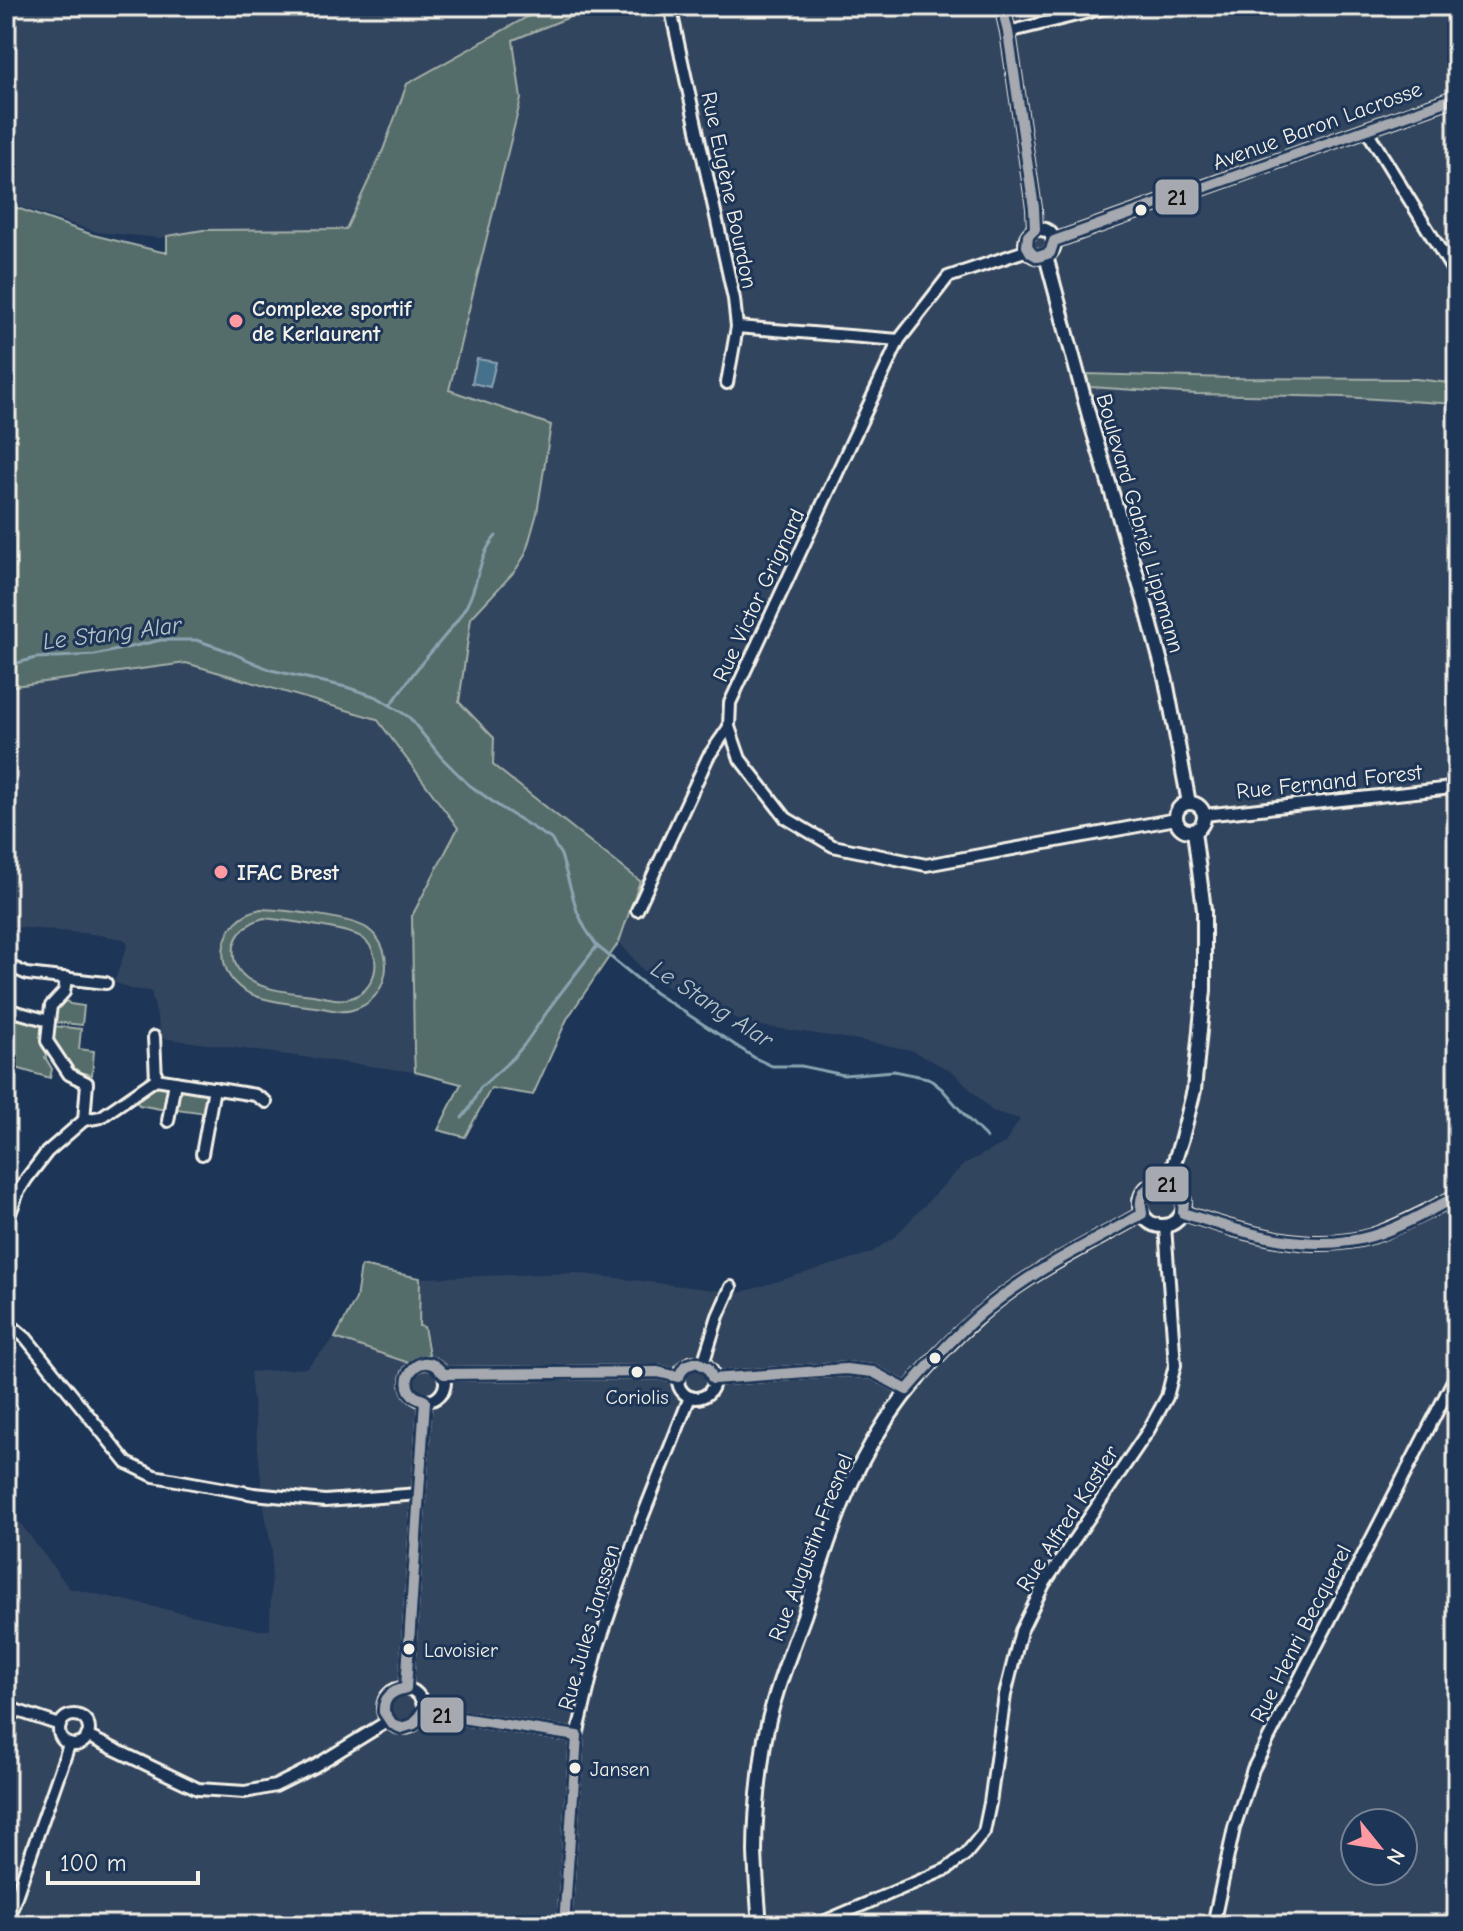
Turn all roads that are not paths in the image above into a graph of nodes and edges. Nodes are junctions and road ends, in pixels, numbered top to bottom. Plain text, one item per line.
1 (670, 6) edge
2 (1002, 6) edge
3 (1113, 6) edge
4 (1008, 32) junction
5 (1457, 97) edge
6 (1366, 129) junction
7 (1035, 229) junction
8 (1054, 241) junction
9 (1028, 250) junction
10 (1046, 256) junction
11 (1457, 277) edge
12 (737, 327) junction
13 (899, 340) junction
14 (727, 383) dead end
15 (729, 727) junction
16 (1457, 786) edge
17 (1189, 803) junction
18 (1204, 815) junction
19 (1176, 819) junction
20 (1194, 831) junction
21 (637, 910) dead end
22 (6, 968) edge
23 (66, 978) junction
24 (106, 983) dead end
25 (8, 1009) edge
26 (49, 1021) junction
27 (6, 1023) edge
28 (154, 1037) dead end
29 (156, 1079) junction
30 (175, 1082) junction
31 (214, 1088) junction
32 (266, 1102) dead end
33 (84, 1120) junction
34 (168, 1121) dead end
35 (202, 1154) dead end
36 (1168, 1183) junction
37 (1457, 1196) edge
38 (1183, 1213) junction
39 (1142, 1214) junction
40 (6, 1224) edge
41 (1165, 1226) junction
42 (731, 1287) dead end
43 (6, 1324) edge
44 (703, 1364) junction
45 (1457, 1373) edge
46 (444, 1374) junction
47 (678, 1377) junction
48 (713, 1379) junction
49 (907, 1390) junction
50 (690, 1397) junction
51 (425, 1401) junction
52 (419, 1494) junction
53 (406, 1688) junction
54 (6, 1707) edge
55 (422, 1712) junction
56 (388, 1721) junction
57 (60, 1725) junction
58 (87, 1736) junction
59 (577, 1736) junction
60 (69, 1745) junction
61 (6, 1925) edge
62 (564, 1925) edge
63 (760, 1925) edge
64 (816, 1925) edge
65 (1213, 1925) edge

1 - 12 street, Rue Eugène Bourdon
2 - 4 street
3 - 4 street
4 - 7 street
5 - 6 street, Avenue Baron Lacrosse
6 - 8 street, Avenue Baron Lacrosse
6 - 11 street
7 - 8 street
7 - 9 street
8 - 10 street
9 - 10 street
9 - 13 street, Rue Victor Grignard
10 - 17 street, Boulevard Gabriel Lippmann
12 - 13 street
12 - 14 street, Rue Eugène Bourdon
13 - 15 street, Rue Victor Grignard
15 - 19 street
15 - 21 street
16 - 18 street, Rue Fernand Forest
17 - 18 street
17 - 19 street
18 - 20 street
19 - 20 street
20 - 36 street
22 - 23 street
23 - 24 street
23 - 26 street
25 - 26 street
25 - 27 street
26 - 33 street
28 - 29 street
29 - 30 street
29 - 33 street
30 - 31 street
30 - 34 street
31 - 32 street
31 - 35 street
33 - 40 street
36 - 38 street
36 - 39 street
37 - 38 street
38 - 41 street
39 - 41 street
39 - 49 street, Rue Augustin Fresnel
41 - 64 street, Rue Alfred Kastler
42 - 44 street
43 - 52 street
44 - 47 street
44 - 48 street
45 - 65 street, Rue Henri Becquerel
46 - 47 street
46 - 51 street
46 - 51 street
47 - 50 street
48 - 49 street
48 - 50 street
49 - 63 street, Rue Augustin Fresnel
50 - 59 street, Rue Jules Janssen
51 - 52 street
52 - 53 street
53 - 55 street
53 - 56 street
54 - 57 street
55 - 56 street
55 - 59 street
56 - 58 street
57 - 58 street
57 - 60 street
58 - 60 street
59 - 62 street, Rue Jules Janssen
60 - 61 street

